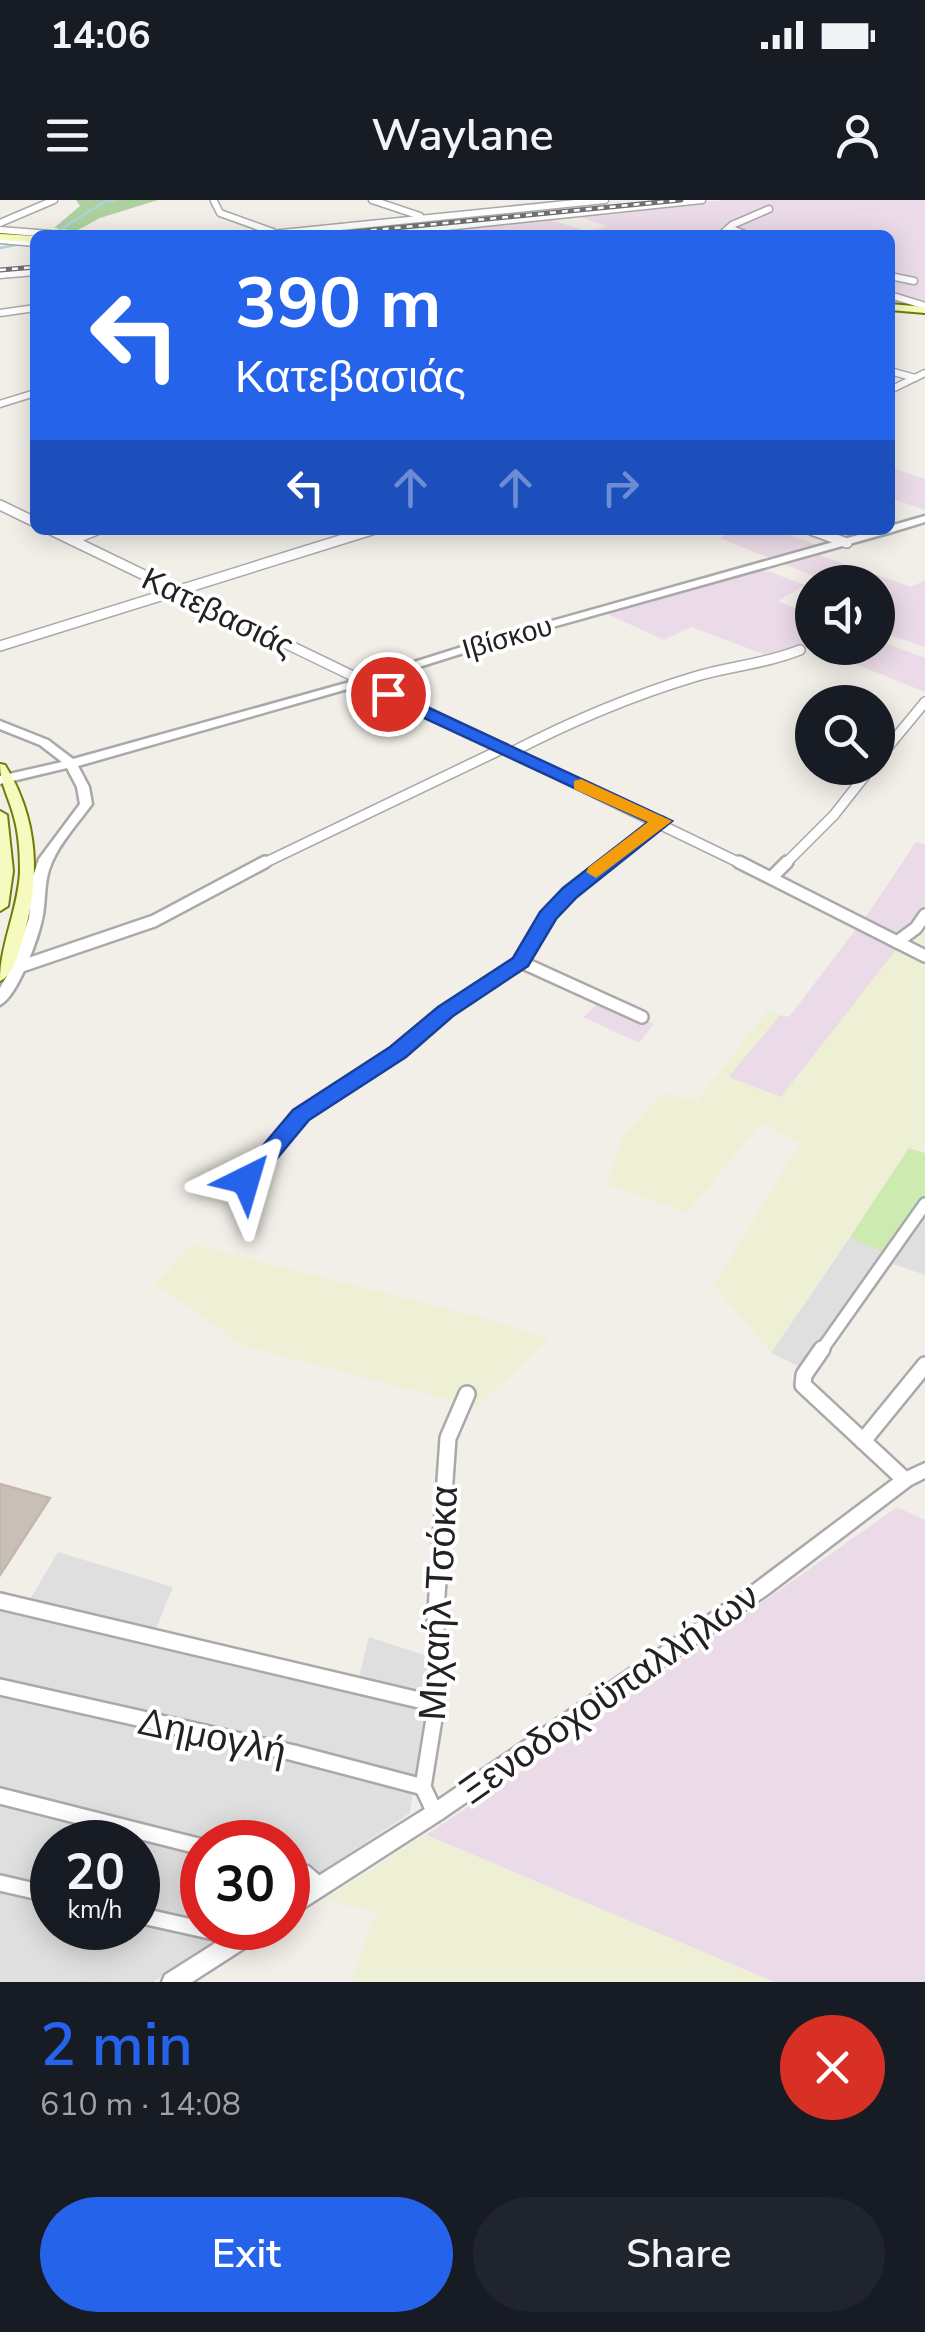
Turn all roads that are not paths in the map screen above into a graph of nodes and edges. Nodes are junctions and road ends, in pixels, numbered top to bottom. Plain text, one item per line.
1 (54, 200) edge
2 (372, 200) edge
3 (538, 200) edge
4 (604, 200) edge
5 (702, 200) edge
6 (214, 201) edge
7 (528, 206) junction
8 (769, 209) dead end
9 (426, 218) junction
10 (729, 228) joint
11 (1, 229) edge
12 (266, 230) edge
13 (314, 230) edge
14 (419, 230) edge
15 (734, 230) edge
16 (30, 236) edge
17 (30, 238) edge
18 (30, 273) edge
19 (0, 276) edge
20 (895, 279) edge
21 (914, 281) dead end
22 (895, 297) edge
23 (30, 309) edge
24 (895, 309) edge
25 (925, 310) edge
26 (0, 313) edge
27 (895, 372) edge
28 (925, 376) edge
29 (915, 378) junction
30 (895, 388) edge
31 (30, 395) edge
32 (0, 404) edge
33 (0, 505) edge
34 (925, 519) edge
35 (30, 520) edge
36 (895, 528) edge
37 (61, 535) edge
38 (84, 535) edge
39 (356, 535) edge
40 (826, 535) edge
41 (872, 535) edge
42 (72, 540) junction
43 (848, 542) junction
44 (177, 592) junction
45 (0, 646) edge
46 (795, 652) edge
47 (361, 682) junction
48 (925, 702) edge
49 (0, 725) edge
50 (895, 738) edge
51 (508, 750) junction
52 (70, 764) junction
53 (4, 780) edge
54 (857, 785) edge
55 (0, 814) edge
56 (662, 821) junction
57 (773, 876) junction
58 (0, 906) edge
59 (925, 915) edge
60 (897, 942) junction
61 (925, 956) edge
62 (521, 962) junction
63 (20, 967) junction
64 (0, 976) edge
65 (0, 1001) edge
66 (642, 1017) dead end
67 (246, 1180) dead end
68 (925, 1204) edge
69 (925, 1365) edge
70 (467, 1394) dead end
71 (863, 1441) junction
72 (925, 1470) edge
73 (905, 1480) junction
74 (0, 1602) edge
75 (0, 1687) edge
76 (436, 1704) junction
77 (422, 1787) junction
78 (0, 1796) edge
79 (435, 1812) junction
80 (180, 1841) edge
81 (310, 1877) edge
82 (0, 1883) edge
83 (319, 1885) junction
84 (30, 1890) edge
85 (310, 1891) edge
86 (223, 1950) edge
87 (173, 1982) edge

1 - 11 street
2 - 9 street
3 - 7 street
4 - 7 street
5 - 14 street
6 - 12 street
7 - 9 street
8 - 10 street
9 - 13 street
10 - 15 street
11 - 16 street
11 - 17 main road
18 - 19 street
20 - 21 street
22 - 25 street
23 - 26 street
24 - 25 main road
27 - 29 street
28 - 29 street
29 - 30 street
31 - 32 street
33 - 35 street
34 - 36 street, Ιβίσκου
37 - 42 street, Κατεβασιάς
38 - 42 street
39 - 44 street
40 - 43 street
41 - 43 street, Ιβίσκου
42 - 44 street, Κατεβασιάς
43 - 47 street, Ιβίσκου
44 - 45 street
44 - 47 street, Κατεβασιάς
46 - 51 street
47 - 51 street, Κατεβασιάς
47 - 52 street, Ιβίσκου
48 - 50 street
49 - 52 street
51 - 56 street, Κατεβασιάς
51 - 63 street
52 - 53 street, Ιβίσκου
52 - 63 street
53 - 64 main road
54 - 57 street
55 - 58 main road
56 - 57 street, Κατεβασιάς
56 - 62 street
57 - 60 street, Κατεβασιάς
59 - 60 street
60 - 61 street, Κατεβασιάς
62 - 66 street
62 - 67 street
63 - 65 street
68 - 71 street
69 - 71 street
70 - 76 street, Μιχαήλ Τσόκα
71 - 73 street
72 - 73 street, Ξενοδοχοϋπαλλήλων
73 - 79 street, Ξενοδοχοϋπαλλήλων
74 - 76 street
75 - 77 street, Δημογλή
76 - 77 street, Μιχαήλ Τσόκα
77 - 79 street
78 - 80 street
79 - 83 street, Ξενοδοχοϋπαλλήλων
81 - 83 street
82 - 84 street
83 - 85 street, Ξενοδοχοϋπαλλήλων
86 - 87 street

